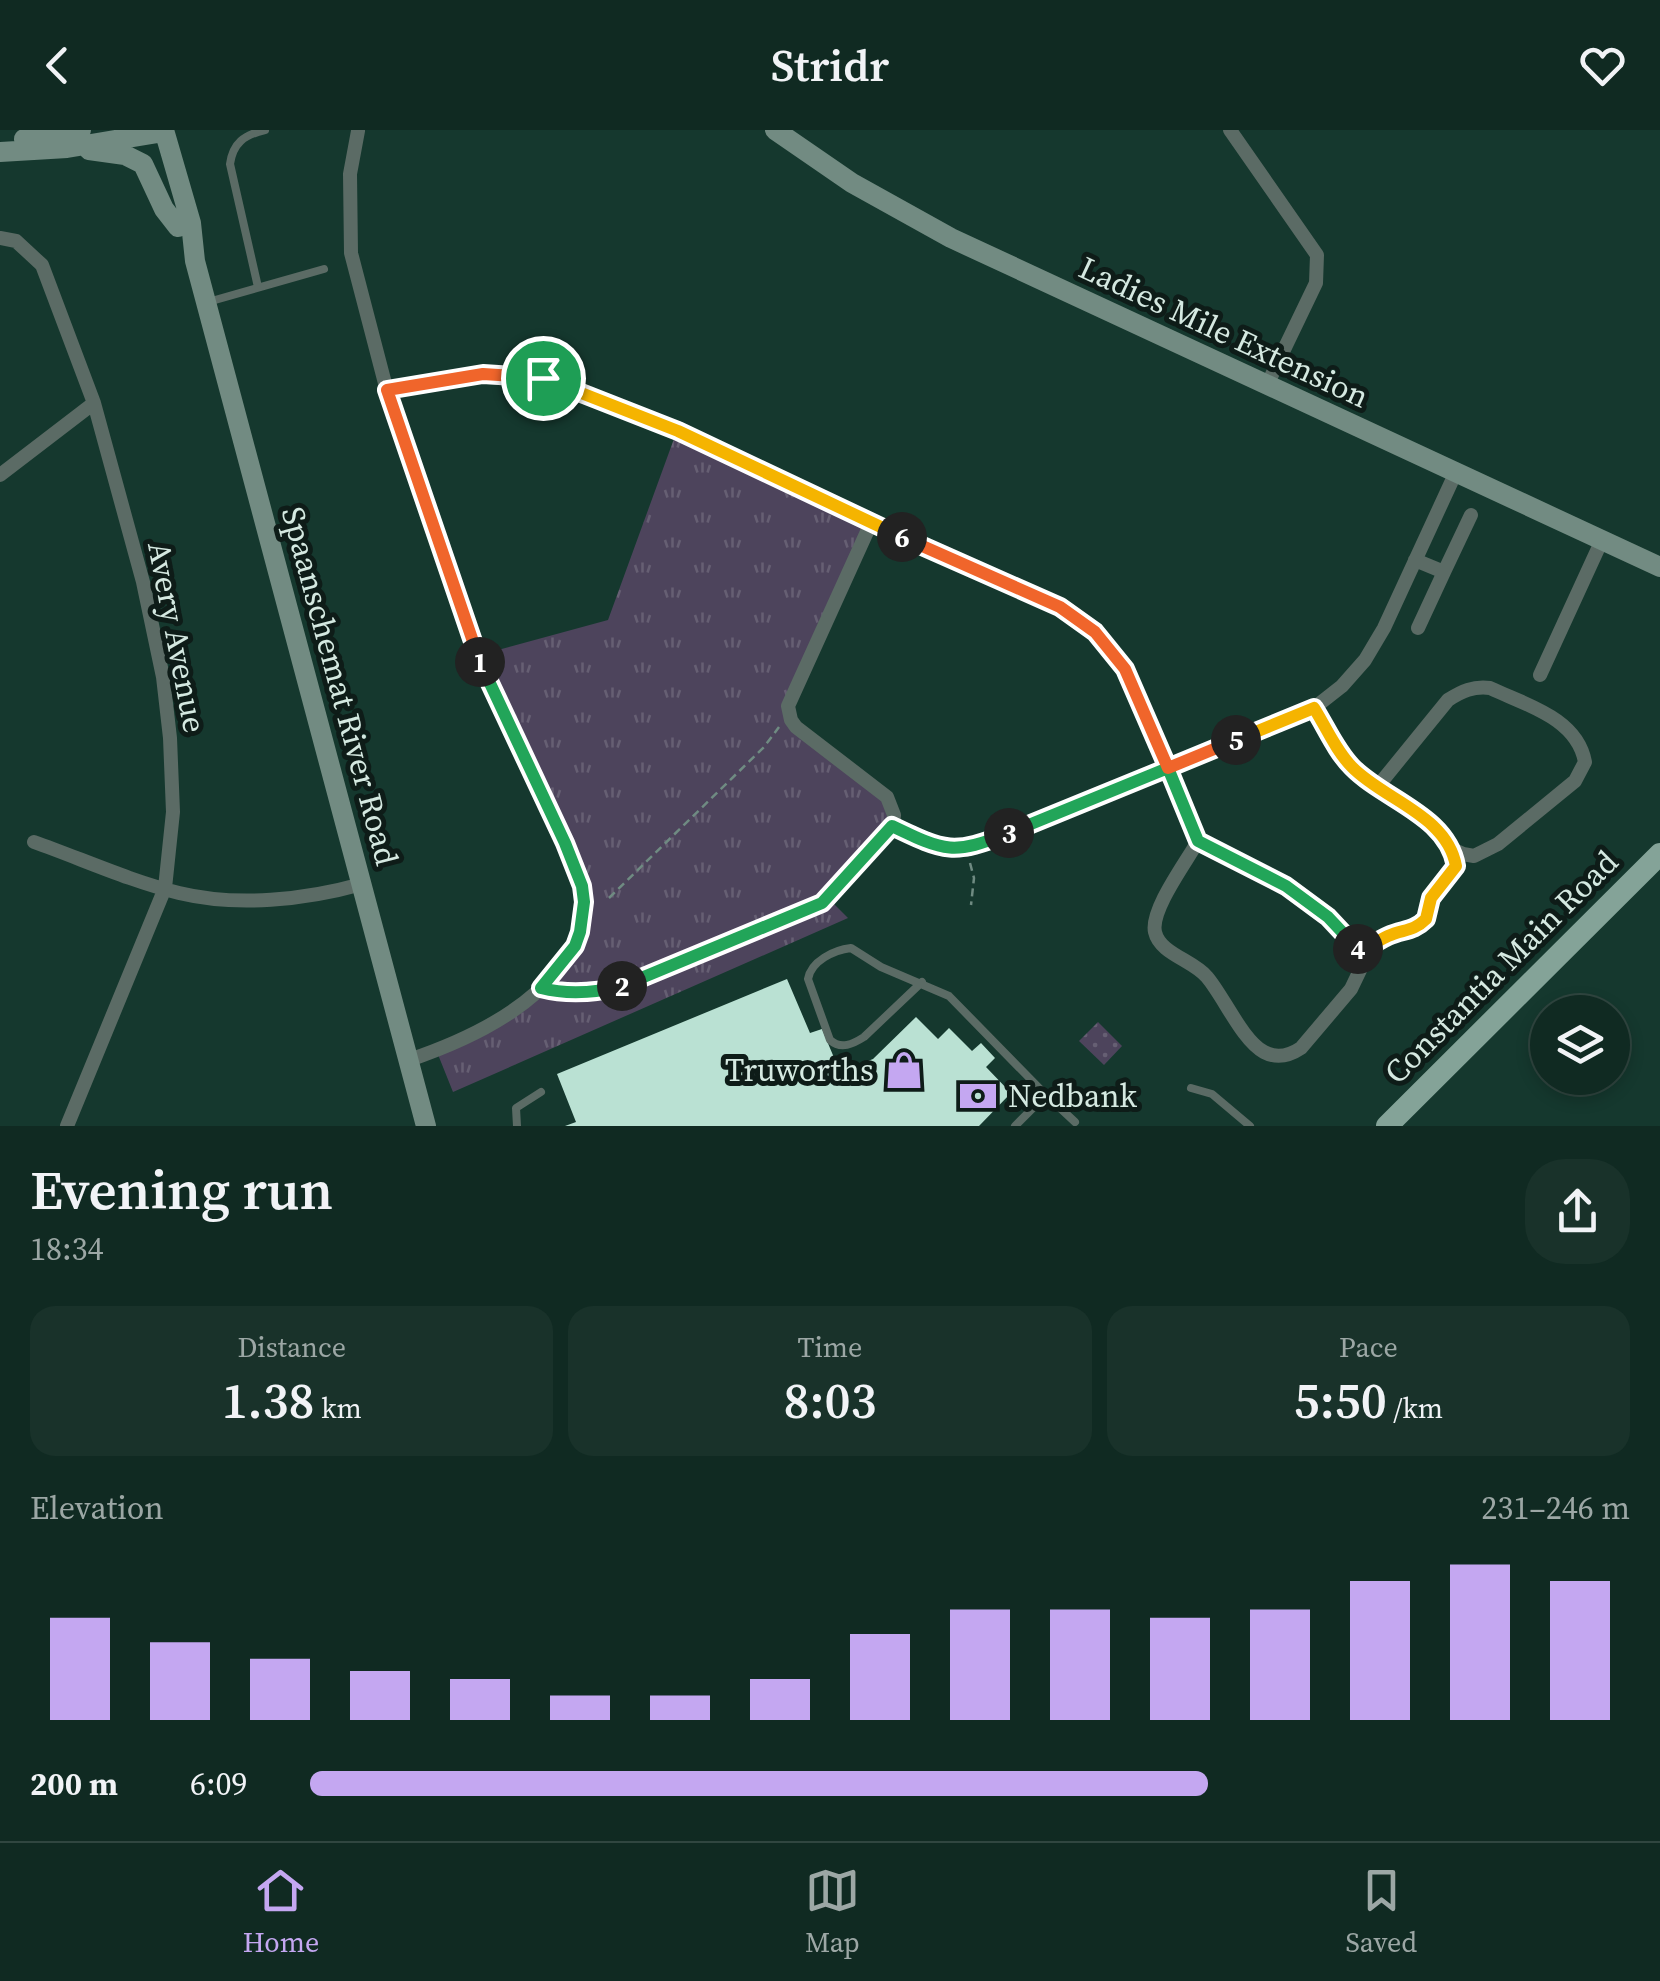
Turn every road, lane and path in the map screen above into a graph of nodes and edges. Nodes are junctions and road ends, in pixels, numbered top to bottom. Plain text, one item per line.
1 (81, 130) edge
2 (265, 130) edge
3 (775, 130) edge
4 (1230, 130) edge
5 (156, 131) edge
6 (358, 131) edge
7 (63, 137) edge
8 (0, 142) edge
9 (0, 152) edge
10 (178, 228) junction
11 (0, 238) edge
12 (196, 261) junction
13 (324, 269) dead end
14 (258, 287) junction
15 (206, 302) junction
16 (1267, 385) junction
17 (387, 390) junction
18 (94, 404) junction
19 (1456, 472) junction
20 (0, 475) edge
21 (1471, 515) dead end
22 (872, 523) junction
23 (1602, 540) junction
24 (1416, 560) junction
25 (1660, 567) edge
26 (1444, 572) junction
27 (1418, 628) dead end
28 (1540, 676) dead end
29 (1314, 708) junction
30 (789, 714) junction
31 (1168, 768) junction
32 (1378, 786) junction
33 (892, 826) junction
34 (1198, 841) junction
35 (34, 842) dead end
36 (966, 850) joint
37 (1454, 850) junction
38 (1660, 854) edge
39 (974, 878) dead end
40 (362, 884) junction
41 (165, 888) junction
42 (827, 897) joint
43 (610, 898) dead end
44 (970, 905) dead end
45 (1359, 950) junction
46 (922, 982) junction
47 (541, 988) junction
48 (409, 1060) junction
49 (1191, 1088) dead end
50 (541, 1092) dead end
51 (1046, 1095) junction
52 (1074, 1122) dead end
53 (67, 1126) edge
54 (426, 1126) edge
55 (517, 1126) edge
56 (1016, 1126) edge
57 (1250, 1126) edge
58 (1387, 1126) edge

1 - 7 main road
2 - 14 lane
3 - 16 main road, Ladies Mile Extension
4 - 16 street
5 - 7 main road
5 - 10 main road, Spaanschemat River Road
5 - 12 main road, Spaanschemat River Road
6 - 17 street
7 - 8 main road
7 - 9 main road
7 - 10 main road
10 - 12 main road, Spaanschemat River Road
11 - 18 street, Avery Avenue
12 - 15 main road, Spaanschemat River Road
13 - 14 lane
14 - 15 lane
15 - 40 main road, Spaanschemat River Road
16 - 19 main road, Ladies Mile Extension
17 - 22 street
17 - 47 street
18 - 20 street
18 - 41 street, Avery Avenue
19 - 23 main road, Ladies Mile Extension
19 - 24 street
21 - 26 street
22 - 30 street
22 - 31 street
23 - 25 main road, Ladies Mile Extension
23 - 28 street
24 - 26 street
24 - 29 street
26 - 27 street
29 - 31 street
29 - 32 street
30 - 33 street
30 - 43 path
31 - 34 street
31 - 36 street
32 - 37 street
32 - 37 street
33 - 36 path
33 - 42 street
34 - 45 street
34 - 45 street
35 - 41 street
37 - 45 path
38 - 58 main road, Constantia Main Road
39 - 44 path
40 - 41 street
40 - 48 main road, Spaanschemat River Road
41 - 53 street, Avery Avenue
42 - 47 path
46 - 46 lane
46 - 51 lane
47 - 48 street
48 - 54 main road, Spaanschemat River Road
49 - 57 lane
50 - 55 lane
51 - 52 lane
51 - 56 lane

